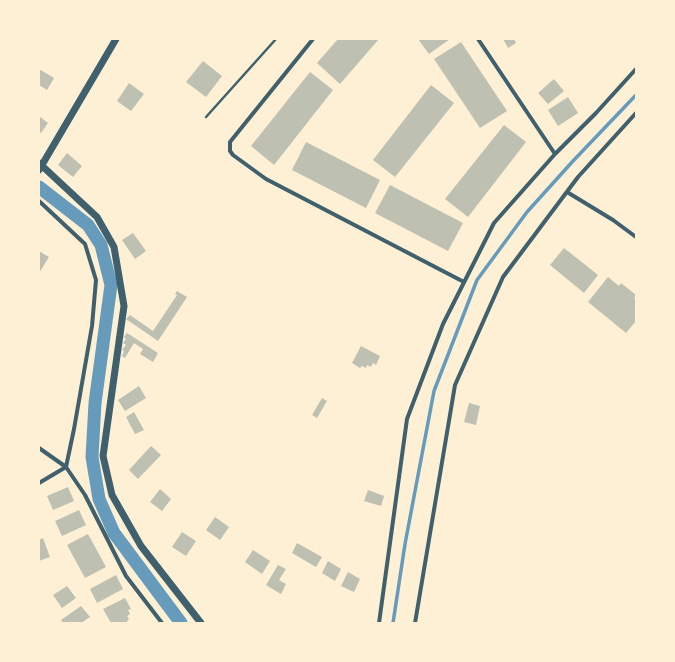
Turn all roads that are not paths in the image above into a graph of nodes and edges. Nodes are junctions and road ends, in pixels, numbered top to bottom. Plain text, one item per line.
1 (116, 39) edge
2 (276, 39) edge
3 (313, 39) edge
4 (478, 39) edge
5 (636, 69) edge
6 (636, 113) edge
7 (206, 117) dead end
8 (554, 154) junction
9 (40, 166) edge
10 (567, 192) junction
11 (39, 201) edge
12 (636, 237) edge
13 (464, 282) junction
14 (39, 448) edge
15 (66, 467) junction
16 (39, 483) edge
17 (162, 623) edge
18 (201, 623) edge
19 (379, 623) edge
20 (415, 623) edge

1 - 9 street
2 - 7 lane
3 - 13 street
4 - 8 street
5 - 8 street
6 - 10 street
8 - 13 street
9 - 18 street
10 - 12 street
10 - 20 street
11 - 15 street
13 - 19 street
14 - 15 street
15 - 16 street
15 - 17 street

